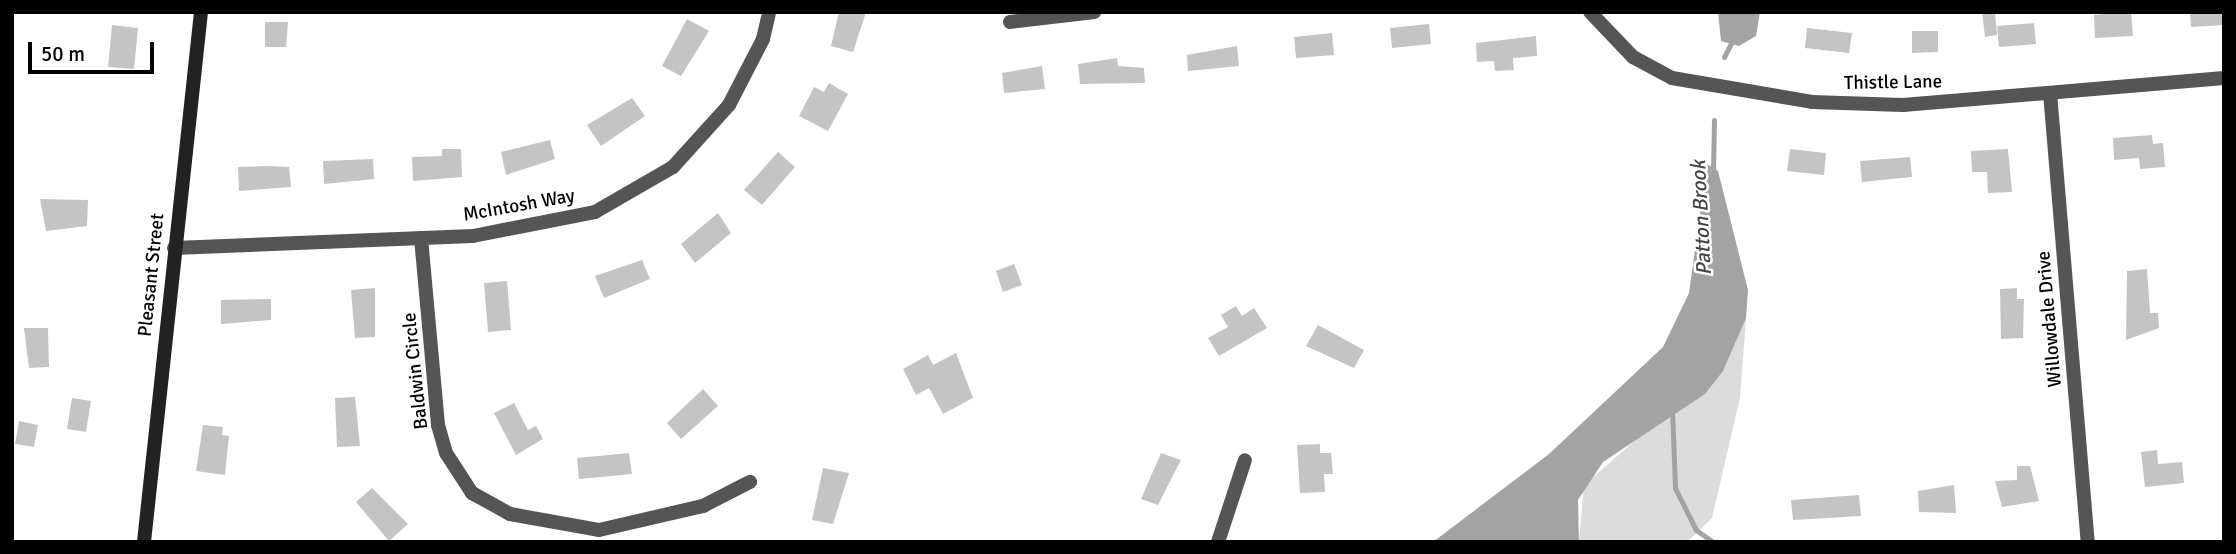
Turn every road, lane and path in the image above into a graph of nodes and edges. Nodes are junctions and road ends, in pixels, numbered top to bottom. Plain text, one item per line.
1 (201, 12) edge
2 (769, 12) edge
3 (1094, 12) edge
4 (1590, 12) edge
5 (1010, 22) dead end
6 (2224, 78) edge
7 (2050, 93) junction
8 (421, 238) junction
9 (174, 248) junction
10 (1245, 460) dead end
11 (750, 482) dead end
12 (144, 542) edge
13 (1219, 542) edge
14 (2088, 542) edge

1 - 9 street, Pleasant Street
2 - 8 street, McIntosh Way
3 - 5 street
4 - 7 street, Thistle Lane
6 - 7 street, Thistle Lane
7 - 14 street, Willowdale Drive
8 - 9 street, McIntosh Way
8 - 11 street, Baldwin Circle
9 - 12 street, Pleasant Street
10 - 13 street

